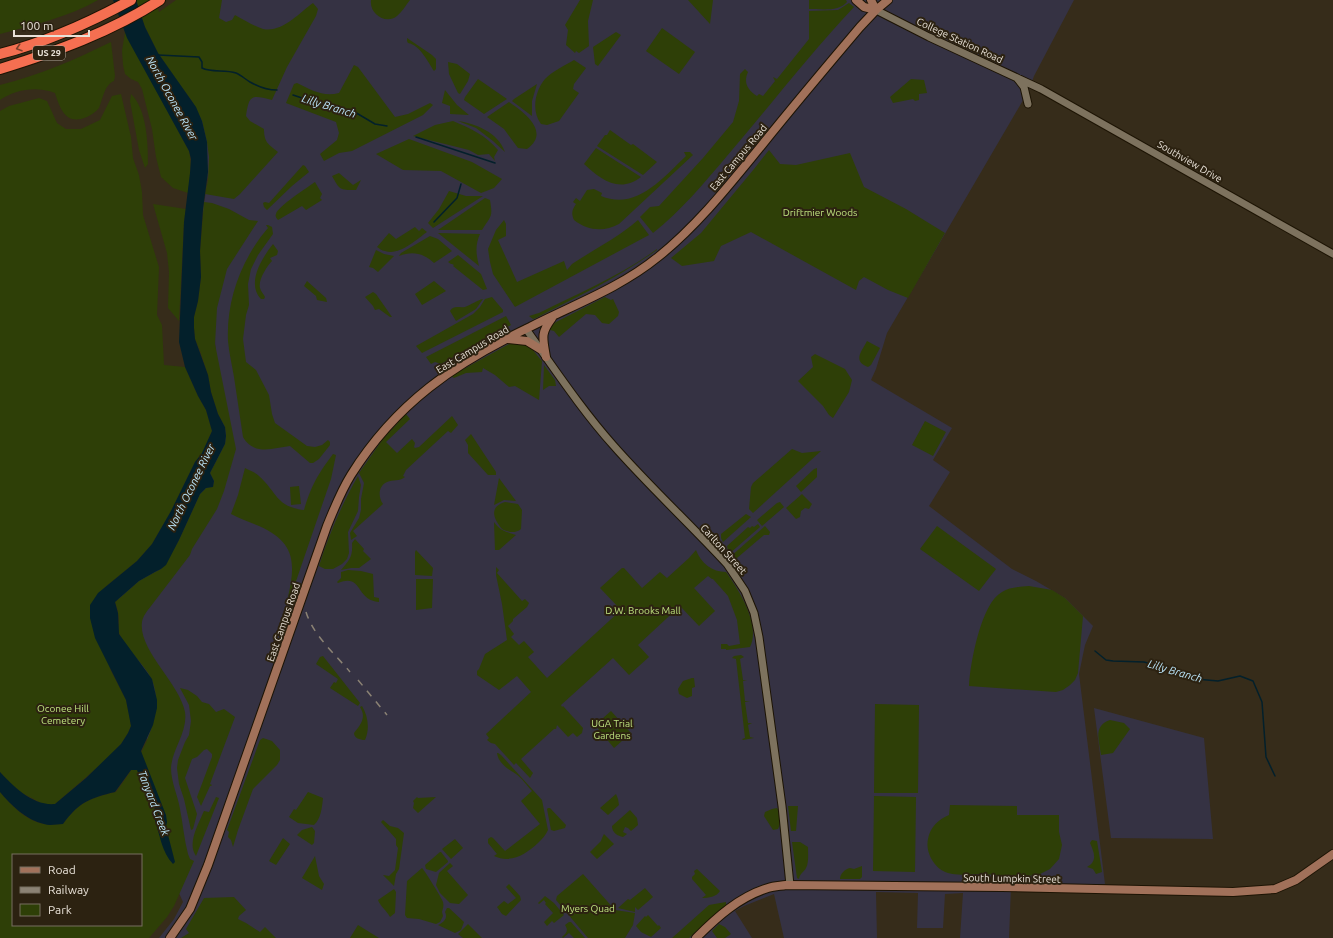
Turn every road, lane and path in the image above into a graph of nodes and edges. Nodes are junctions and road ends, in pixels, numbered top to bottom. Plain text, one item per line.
1 (131, 0) edge
2 (856, 0) edge
3 (871, 0) edge
4 (888, 0) edge
5 (158, 1) edge
6 (876, 10) junction
7 (0, 54) edge
8 (0, 70) edge
9 (1015, 77) junction
10 (1036, 86) joint
11 (1028, 104) dead end
12 (1333, 254) edge
13 (552, 317) junction
14 (526, 328) junction
15 (507, 338) junction
16 (540, 349) junction
17 (546, 357) junction
18 (1333, 854) edge
19 (790, 885) junction
20 (170, 938) edge
21 (696, 938) edge

1 -> 7 highway, US 29
2 - 6 main road, College Station Road
3 - 6 main road
4 - 6 main road, East Campus Road
5 - 8 highway, US 29
6 - 9 street, College Station Road
6 - 13 main road, East Campus Road
9 - 10 street, College Station Road
9 - 11 street
10 - 12 street, Southview Drive
13 - 14 main road, East Campus Road
13 - 17 main road
14 - 15 main road, East Campus Road
14 - 16 street, Carlton Street
15 - 16 main road
15 - 20 main road, East Campus Road
16 - 17 street, Carlton Street
17 - 19 street, Carlton Street
18 - 19 main road, South Lumpkin Street
19 - 21 main road, South Lumpkin Street

